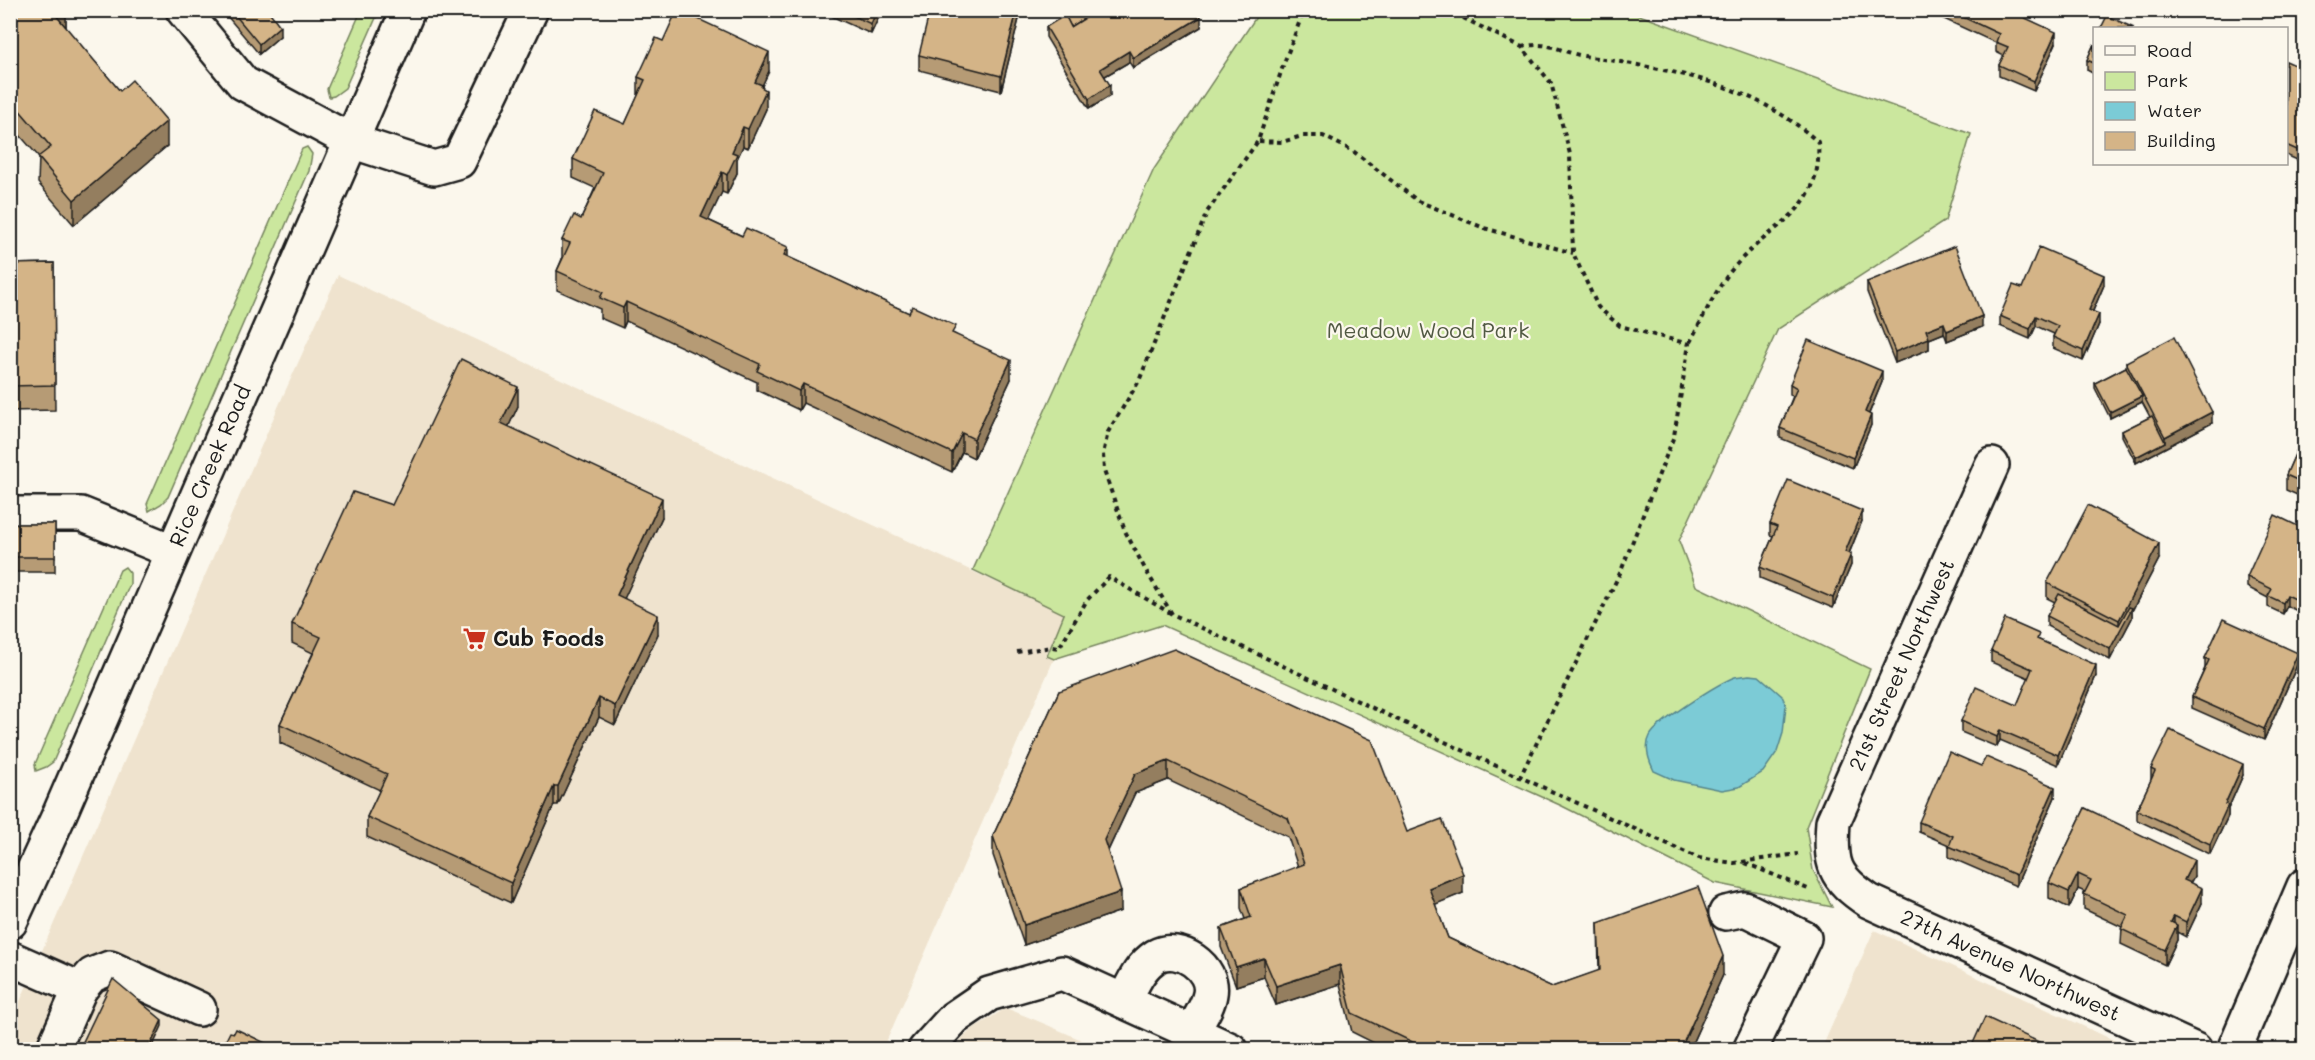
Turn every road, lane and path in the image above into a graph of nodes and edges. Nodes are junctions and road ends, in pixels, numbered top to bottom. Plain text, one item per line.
1 (183, 10) edge
2 (408, 10) edge
3 (526, 10) edge
4 (1304, 10) edge
5 (1448, 10) edge
6 (1522, 46) junction
7 (351, 141) junction
8 (1258, 141) junction
9 (1573, 253) junction
10 (1689, 344) junction
11 (1992, 465) dead end
12 (10, 514) edge
13 (172, 551) junction
14 (1172, 614) junction
15 (1017, 652) dead end
16 (1520, 777) junction
17 (1745, 862) junction
18 (1838, 868) junction
19 (2304, 886) edge
20 (1726, 913) dead end
21 (10, 922) edge
22 (10, 958) edge
23 (80, 989) junction
24 (1124, 1001) junction
25 (199, 1009) dead end
26 (1192, 1032) junction
27 (53, 1050) edge
28 (925, 1050) edge
29 (1231, 1050) edge
30 (1750, 1050) edge
31 (2195, 1050) edge
32 (2234, 1050) edge

1 - 7 street
2 - 7 street, Rice Creek Road
3 - 7 street
4 - 8 path
5 - 6 path
6 - 9 path
6 - 10 path
7 - 13 street, Rice Creek Road
8 - 9 path
8 - 14 path
9 - 10 path
10 - 16 path
11 - 18 street, 21st Street Northwest
12 - 13 street
13 - 21 street, Rice Creek Road
14 - 15 path
14 - 16 path
16 - 17 path
17 - 18 path
17 - 18 path
18 - 31 street, 27th Avenue Northwest
19 - 32 street
20 - 30 street
22 - 23 street
23 - 25 street
23 - 27 street
24 - 26 street
24 - 26 street
24 - 28 street
26 - 29 street

